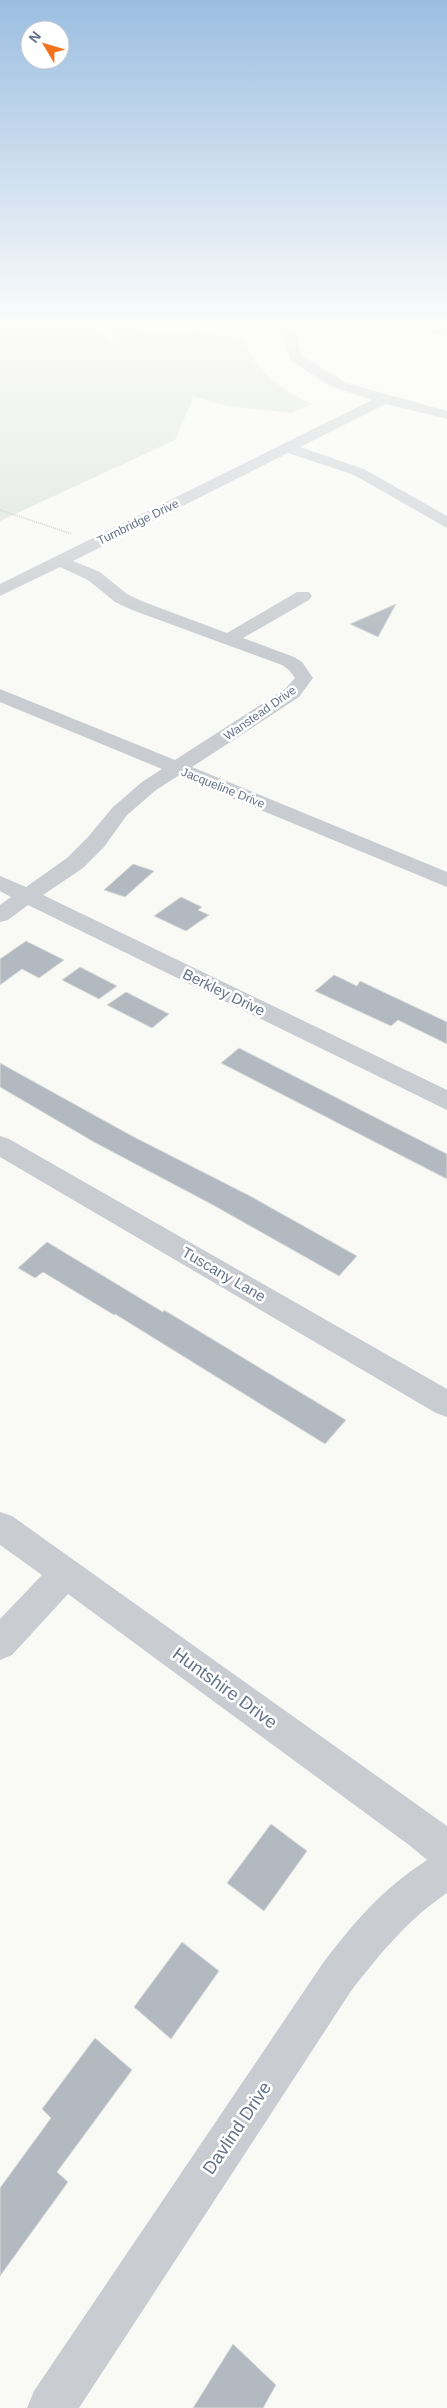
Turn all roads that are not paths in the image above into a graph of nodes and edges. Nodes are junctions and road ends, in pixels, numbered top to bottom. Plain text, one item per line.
1 (313, 435) edge
2 (288, 448) junction
3 (447, 523) edge
4 (60, 561) junction
5 (0, 591) edge
6 (303, 596) dead end
7 (228, 639) junction
8 (0, 695) edge
9 (176, 768) junction
10 (447, 880) edge
11 (0, 883) edge
12 (27, 896) junction
13 (0, 914) edge
14 (447, 1101) edge
15 (0, 1145) edge
16 (447, 1404) edge
17 (0, 1526) edge
18 (66, 1573) junction
19 (0, 1644) edge
20 (447, 1852) edge
21 (447, 1870) edge
22 (51, 2408) edge

1 - 2 street, Turnbridge Drive
2 - 3 street
2 - 4 street, Turnbridge Drive
4 - 5 street, Turnbridge Drive
4 - 7 street, Wanstead Drive
6 - 7 street
7 - 9 street, Wanstead Drive
8 - 9 street, Jacqueline Drive
9 - 10 street, Jacqueline Drive
9 - 12 street, Wanstead Drive
11 - 12 street, Berkley Drive
12 - 13 street, Wanstead Drive
12 - 14 street, Berkley Drive
15 - 16 street, Tuscany Lane
17 - 18 street, Huntshire Drive
18 - 19 street
18 - 20 street, Huntshire Drive
21 - 22 street, Davlind Drive

